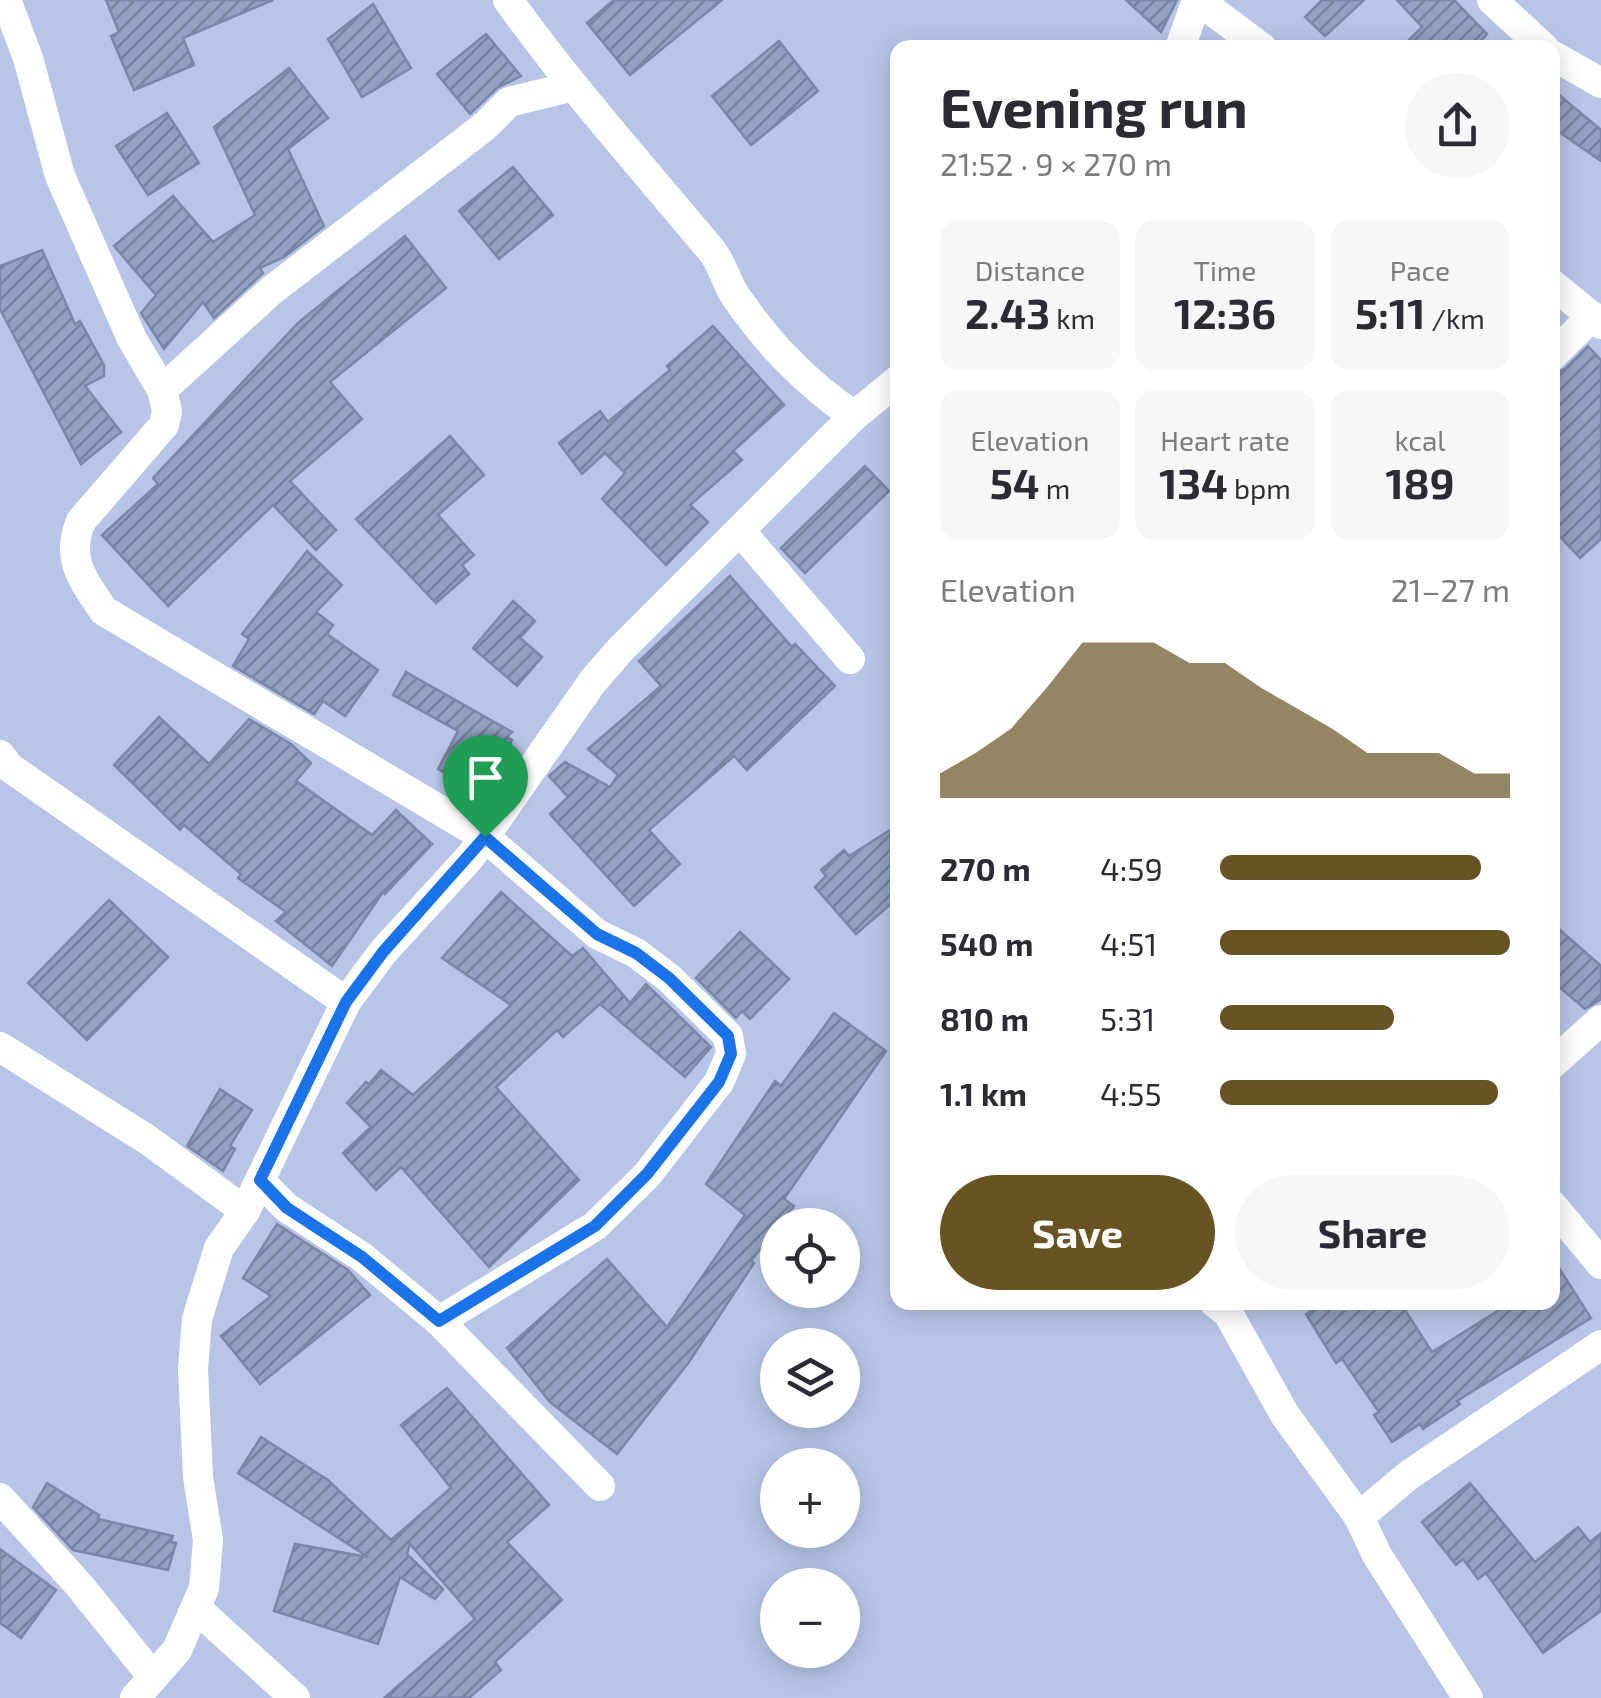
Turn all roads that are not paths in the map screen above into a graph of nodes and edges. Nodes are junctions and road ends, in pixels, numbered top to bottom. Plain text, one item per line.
1 (6, 0) edge
2 (508, 0) edge
3 (1198, 0) edge
4 (1492, 0) edge
5 (1183, 40) edge
6 (1251, 40) edge
7 (1535, 40) edge
8 (1560, 60) edge
9 (1601, 83) edge
10 (570, 87) junction
11 (1560, 290) edge
12 (1597, 320) edge
13 (1560, 350) edge
14 (890, 387) edge
15 (162, 390) junction
16 (854, 416) junction
17 (741, 532) junction
18 (850, 660) dead end
19 (0, 756) edge
20 (485, 837) junction
21 (346, 1002) junction
22 (1601, 1020) edge
23 (0, 1047) edge
24 (1560, 1057) edge
25 (260, 1180) junction
26 (245, 1211) junction
27 (1560, 1215) edge
28 (1601, 1264) edge
29 (1224, 1310) edge
30 (439, 1321) junction
31 (1601, 1345) edge
32 (600, 1486) dead end
33 (0, 1498) edge
34 (1360, 1517) junction
35 (197, 1609) junction
36 (144, 1687) edge
37 (295, 1698) edge
38 (1468, 1698) edge

1 - 15 street
2 - 10 street
3 - 5 street
3 - 6 street
4 - 7 street
8 - 9 street
10 - 15 street
10 - 16 street
11 - 12 street
12 - 13 street
14 - 16 street
15 - 20 street
16 - 17 street
17 - 18 street
17 - 20 street
19 - 21 street
20 - 21 street
20 - 30 street
21 - 25 street
22 - 24 street
23 - 26 street
25 - 26 street
25 - 30 street
26 - 35 street
27 - 28 street
29 - 34 street
30 - 32 street
31 - 34 street
33 - 36 street
34 - 38 street
35 - 36 street
35 - 37 street

